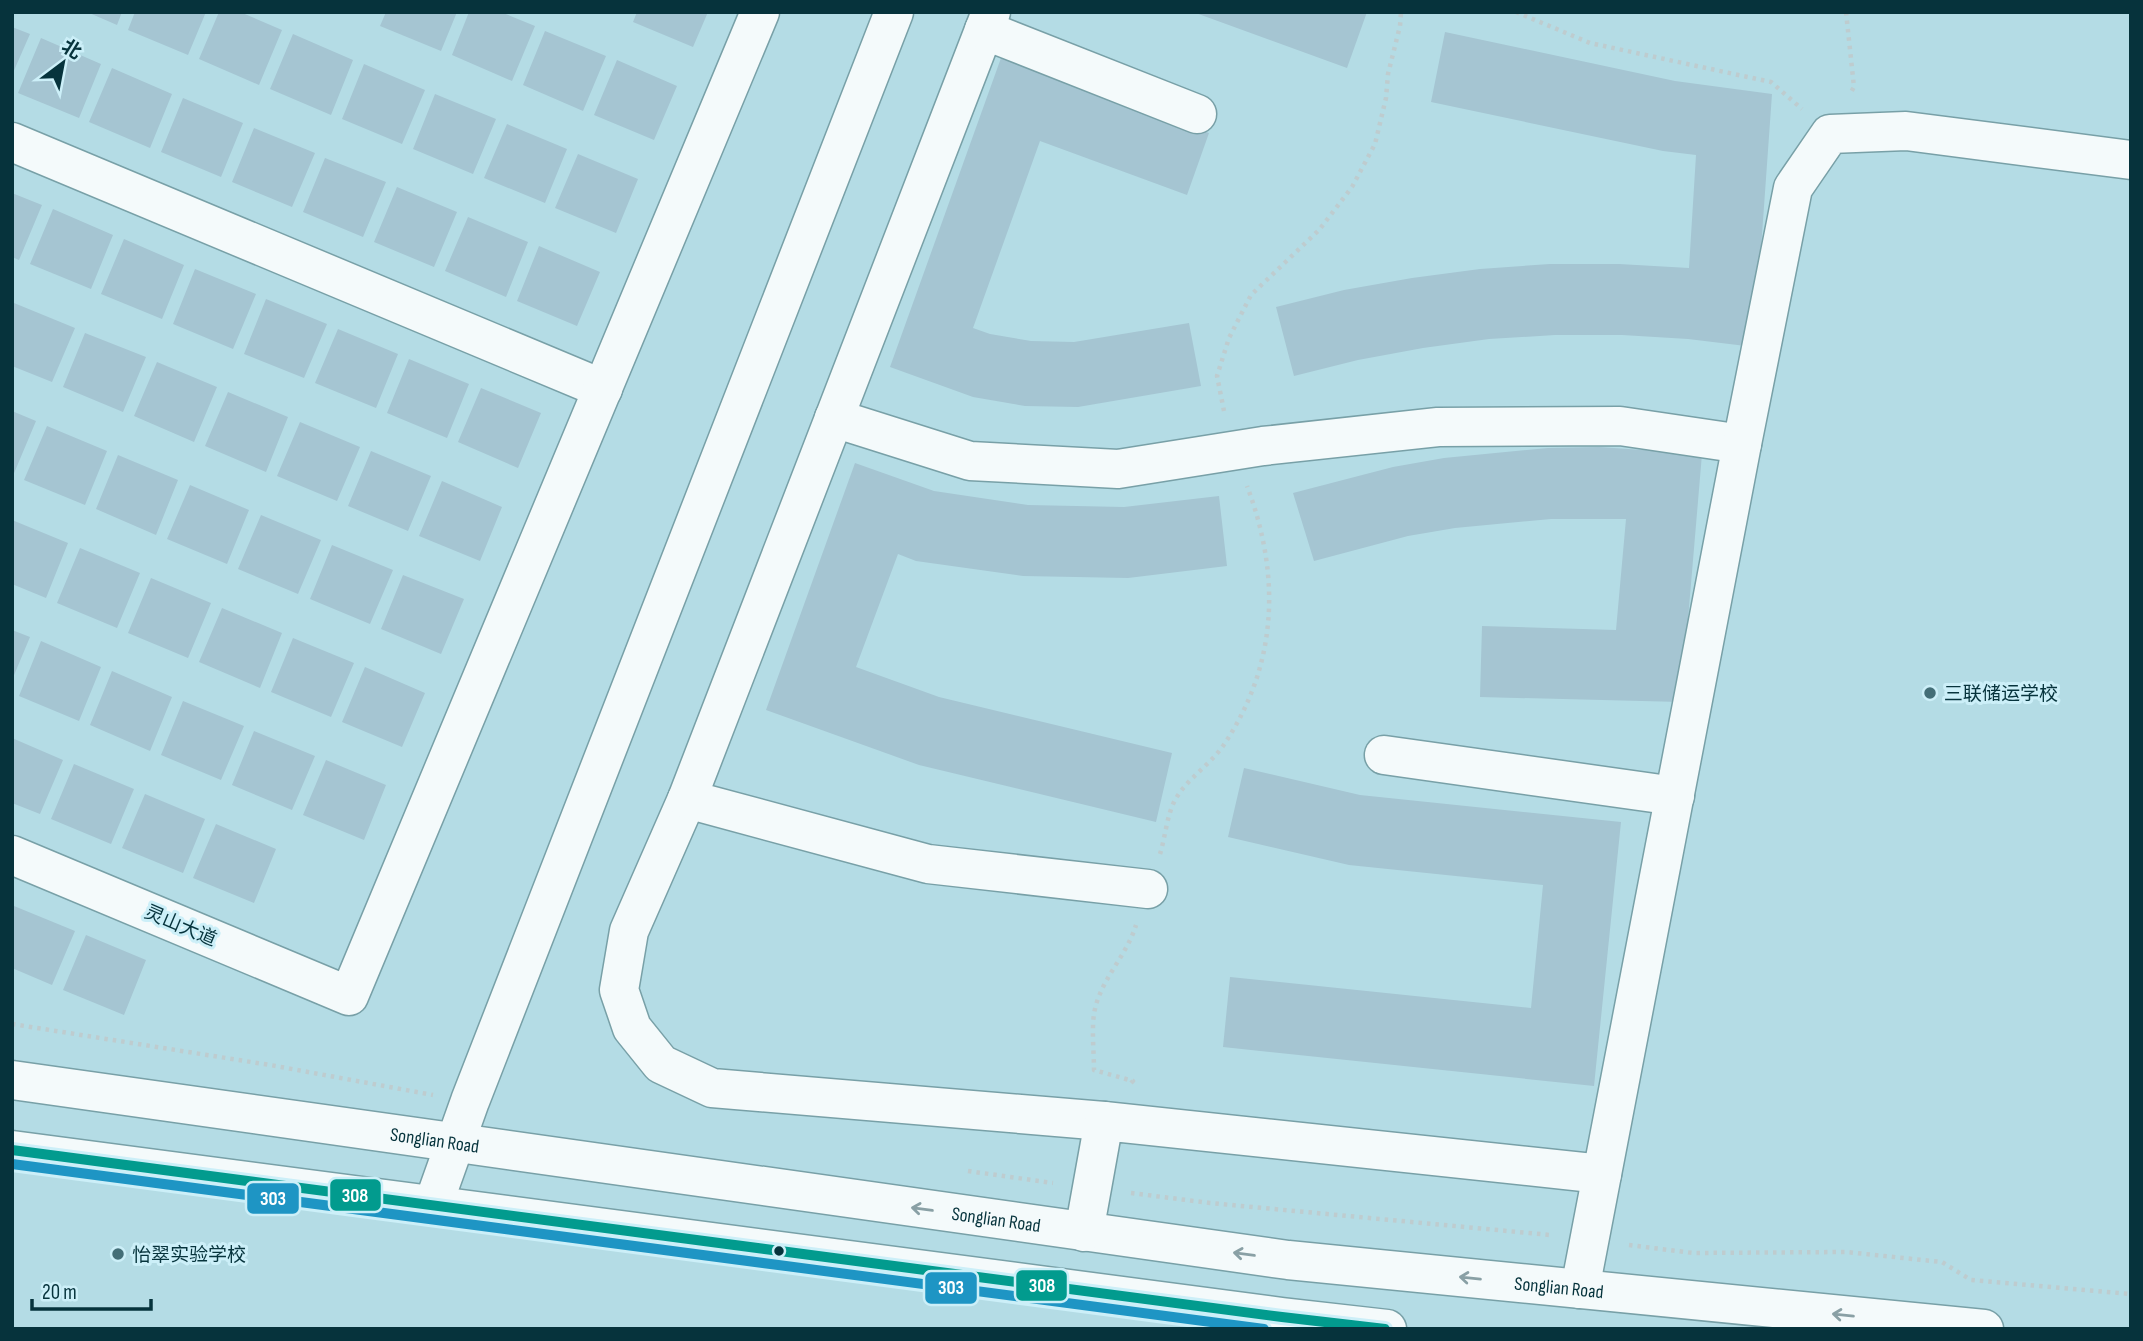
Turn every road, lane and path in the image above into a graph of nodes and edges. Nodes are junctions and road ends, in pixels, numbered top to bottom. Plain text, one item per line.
1 (760, 12) edge
2 (894, 12) edge
3 (1401, 12) edge
4 (1516, 12) edge
5 (1846, 12) edge
6 (987, 21) edge
7 (1198, 114) dead end
8 (1830, 134) junction
9 (12, 142) edge
10 (2131, 160) edge
11 (603, 389) junction
12 (834, 418) junction
13 (1741, 444) junction
14 (1232, 451) junction
15 (1384, 755) dead end
16 (1675, 796) junction
17 (687, 799) junction
18 (12, 855) edge
19 (1148, 889) junction
20 (12, 1024) edge
21 (12, 1080) edge
22 (470, 1101) junction
23 (1104, 1121) junction
24 (455, 1143) junction
25 (12, 1150) edge
26 (1602, 1174) junction
27 (1210, 1203) dead end
28 (433, 1205) junction
29 (1084, 1232) junction
30 (1537, 1234) dead end
31 (1693, 1253) dead end
32 (1580, 1289) junction
33 (2131, 1294) edge
34 (1387, 1329) edge
35 (1984, 1329) edge

1 - 11 street
2 - 22 street
3 - 14 path
4 - 8 path
5 - 8 path
6 - 7 street
6 - 12 street
8 - 10 street
8 - 13 street
9 - 11 street
11 - 18 street, 灵山大道
12 - 14 street
12 - 17 street
13 - 14 street
13 - 16 street
14 - 19 path
15 - 16 street
16 - 26 street
17 - 19 street
17 - 23 street
19 - 23 path
20 - 22 path
21 - 24 street, Songlian Road
22 - 24 street
23 - 26 street
23 - 29 street
24 - 28 street
29 -> 24 street, Songlian Road
25 - 28 street
26 - 32 street
27 - 30 path
28 - 34 street
32 -> 29 street, Songlian Road
31 - 33 path
35 -> 32 street, Songlian Road

